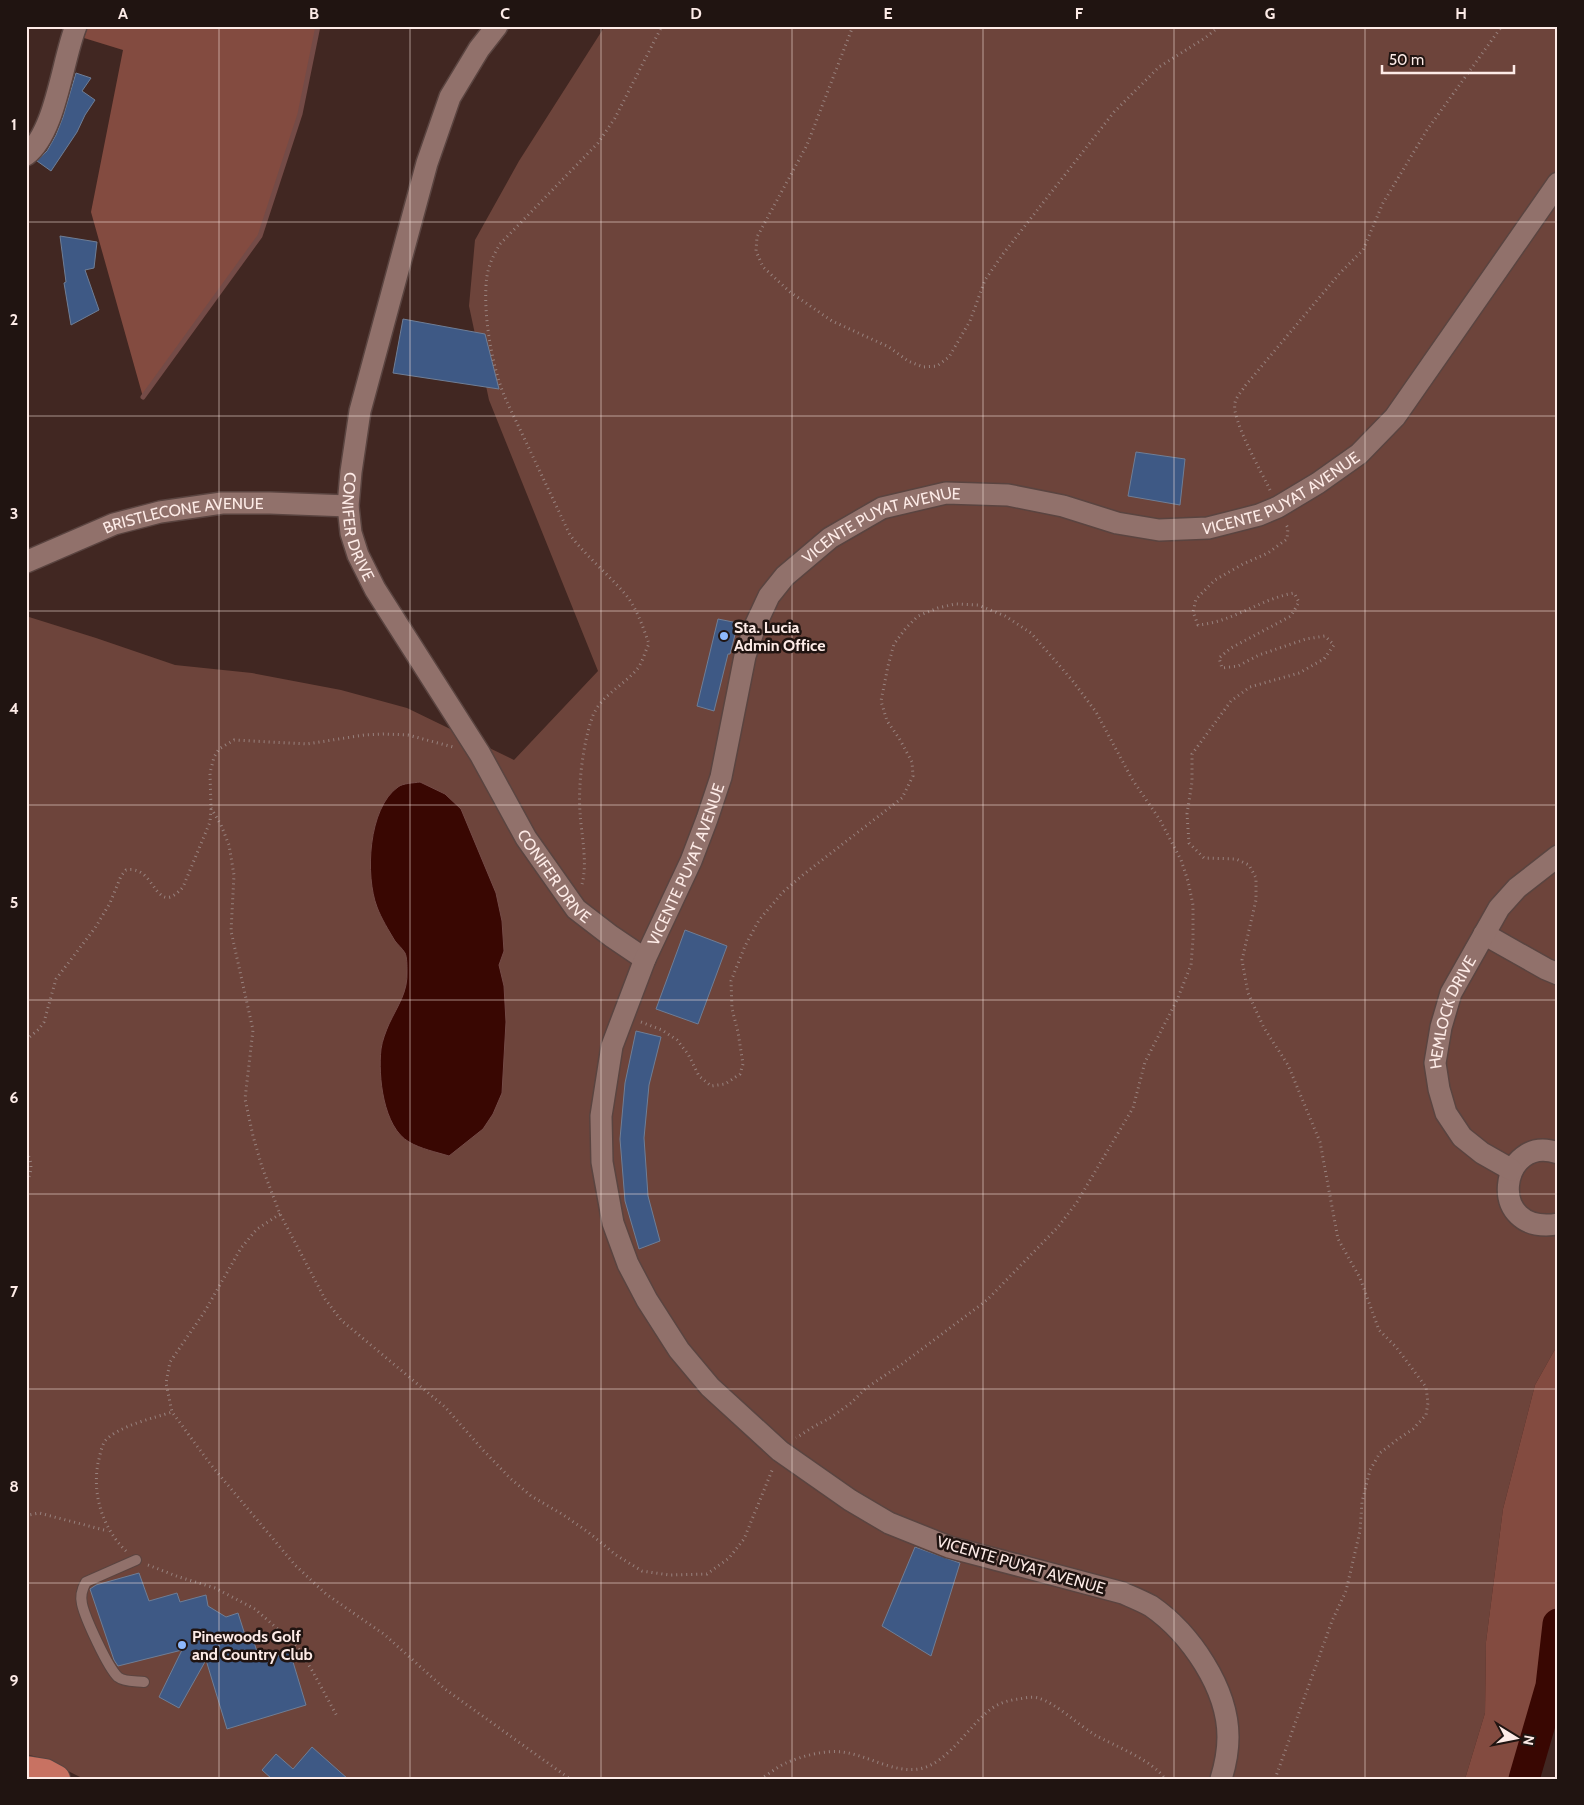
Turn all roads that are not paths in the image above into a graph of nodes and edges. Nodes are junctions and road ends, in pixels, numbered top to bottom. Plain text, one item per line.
1 (76, 26) edge
2 (497, 26) edge
3 (26, 155) edge
4 (1558, 182) edge
5 (348, 506) junction
6 (26, 562) edge
7 (1558, 856) edge
8 (1484, 934) junction
9 (645, 958) junction
10 (1558, 974) edge
11 (1558, 1153) edge
12 (1512, 1170) junction
13 (1558, 1224) edge
14 (136, 1560) road end
15 (144, 1682) dead end
16 (26, 1770) edge
17 (56, 1779) edge
18 (1221, 1779) edge

1 - 3 street
2 - 5 street, CONIFER DRIVE
4 - 9 street, VICENTE PUYAT AVENUE
5 - 6 street, BRISTLECONE AVENUE
5 - 9 street, CONIFER DRIVE
7 - 8 street, HEMLOCK DRIVE
8 - 10 street
8 - 12 street, HEMLOCK DRIVE
9 - 18 street, VICENTE PUYAT AVENUE
11 - 12 street
12 - 13 street
14 - 15 lane
16 - 17 main road

